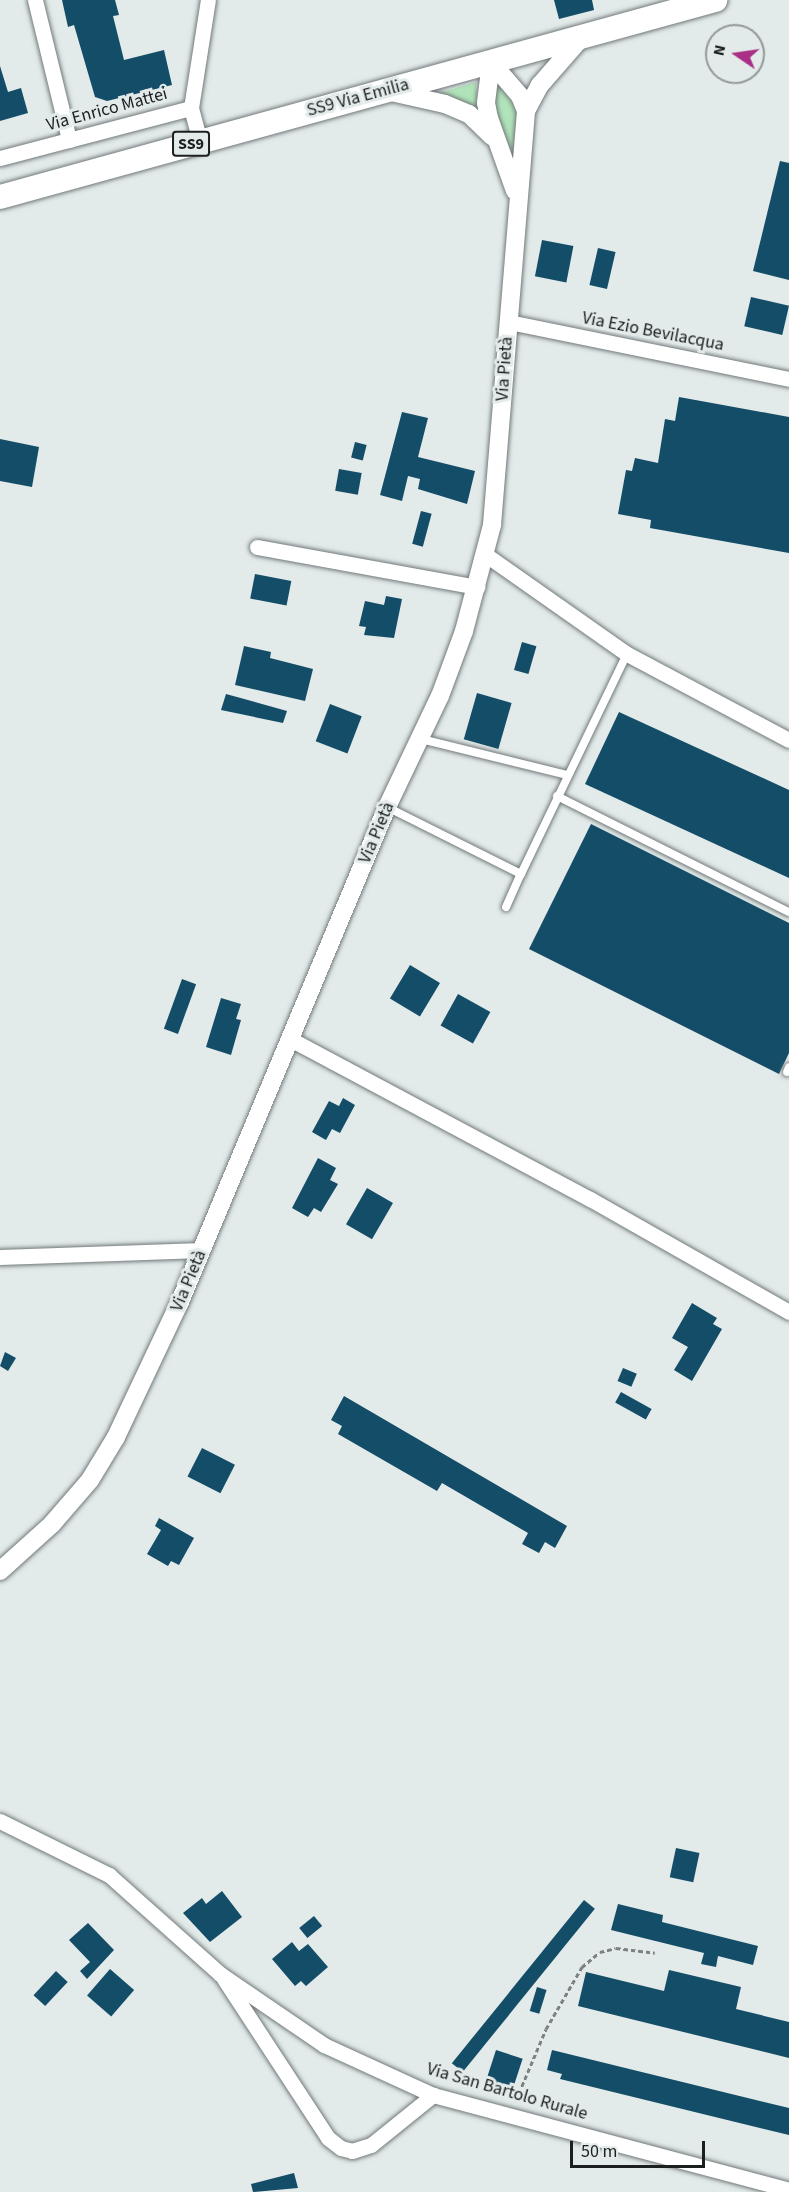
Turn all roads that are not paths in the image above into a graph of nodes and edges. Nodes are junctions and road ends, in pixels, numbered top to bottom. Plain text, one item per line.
1 (35, 0) edge
2 (208, 0) edge
3 (715, 0) edge
4 (581, 38) junction
5 (491, 62) junction
6 (383, 91) junction
7 (191, 108) junction
8 (526, 111) junction
9 (494, 138) junction
10 (69, 140) junction
11 (200, 142) junction
12 (0, 158) edge
13 (0, 197) edge
14 (518, 202) junction
15 (509, 322) junction
16 (789, 379) edge
17 (257, 547) dead end
18 (486, 555) junction
19 (477, 587) junction
20 (627, 654) junction
21 (420, 739) junction
22 (789, 740) edge
23 (568, 775) junction
24 (557, 796) junction
25 (387, 807) junction
26 (522, 874) junction
27 (506, 907) dead end
28 (789, 912) edge
29 (290, 1039) junction
30 (202, 1250) junction
31 (0, 1257) edge
32 (789, 1312) edge
33 (0, 1571) edge
34 (0, 1821) edge
35 (220, 1974) junction
36 (433, 2095) junction
37 (789, 2190) edge

1 - 10 street
2 - 7 street
3 - 4 main road, SS9 Via Emilia / SS9
4 - 5 main road, SS9 Via Emilia / SS9
4 - 8 street, Via Pietà
5 - 6 main road, SS9 Via Emilia / SS9
5 - 8 street
5 - 9 street
6 - 9 street
6 - 11 main road, SS9 Via Emilia / SS9
7 - 10 street, Via Enrico Mattei
7 - 11 street, Via Enrico Mattei
8 - 14 street, Via Pietà
9 - 14 street
10 - 12 street, Via Enrico Mattei
11 - 13 main road, SS9 Via Emilia / SS9
14 - 15 street, Via Pietà
15 - 16 street, Via Ezio Bevilacqua
15 - 18 street, Via Pietà
17 - 19 street
18 - 19 street, Via Pietà
18 - 20 street
19 - 21 street, Via Pietà
20 - 22 street
20 - 23 lane
21 - 23 lane
21 - 25 street, Via Pietà
23 - 24 lane
24 - 26 lane
24 - 28 lane
25 - 26 lane
25 - 29 street, Via Pietà
26 - 27 lane
29 - 30 street, Via Pietà
29 - 32 street
30 - 31 street
30 - 33 street, Via Pietà
34 - 35 street, Via San Bartolo Rurale
35 - 36 street, Via San Bartolo Rurale
35 - 36 street
36 - 37 street, Via San Bartolo Rurale

